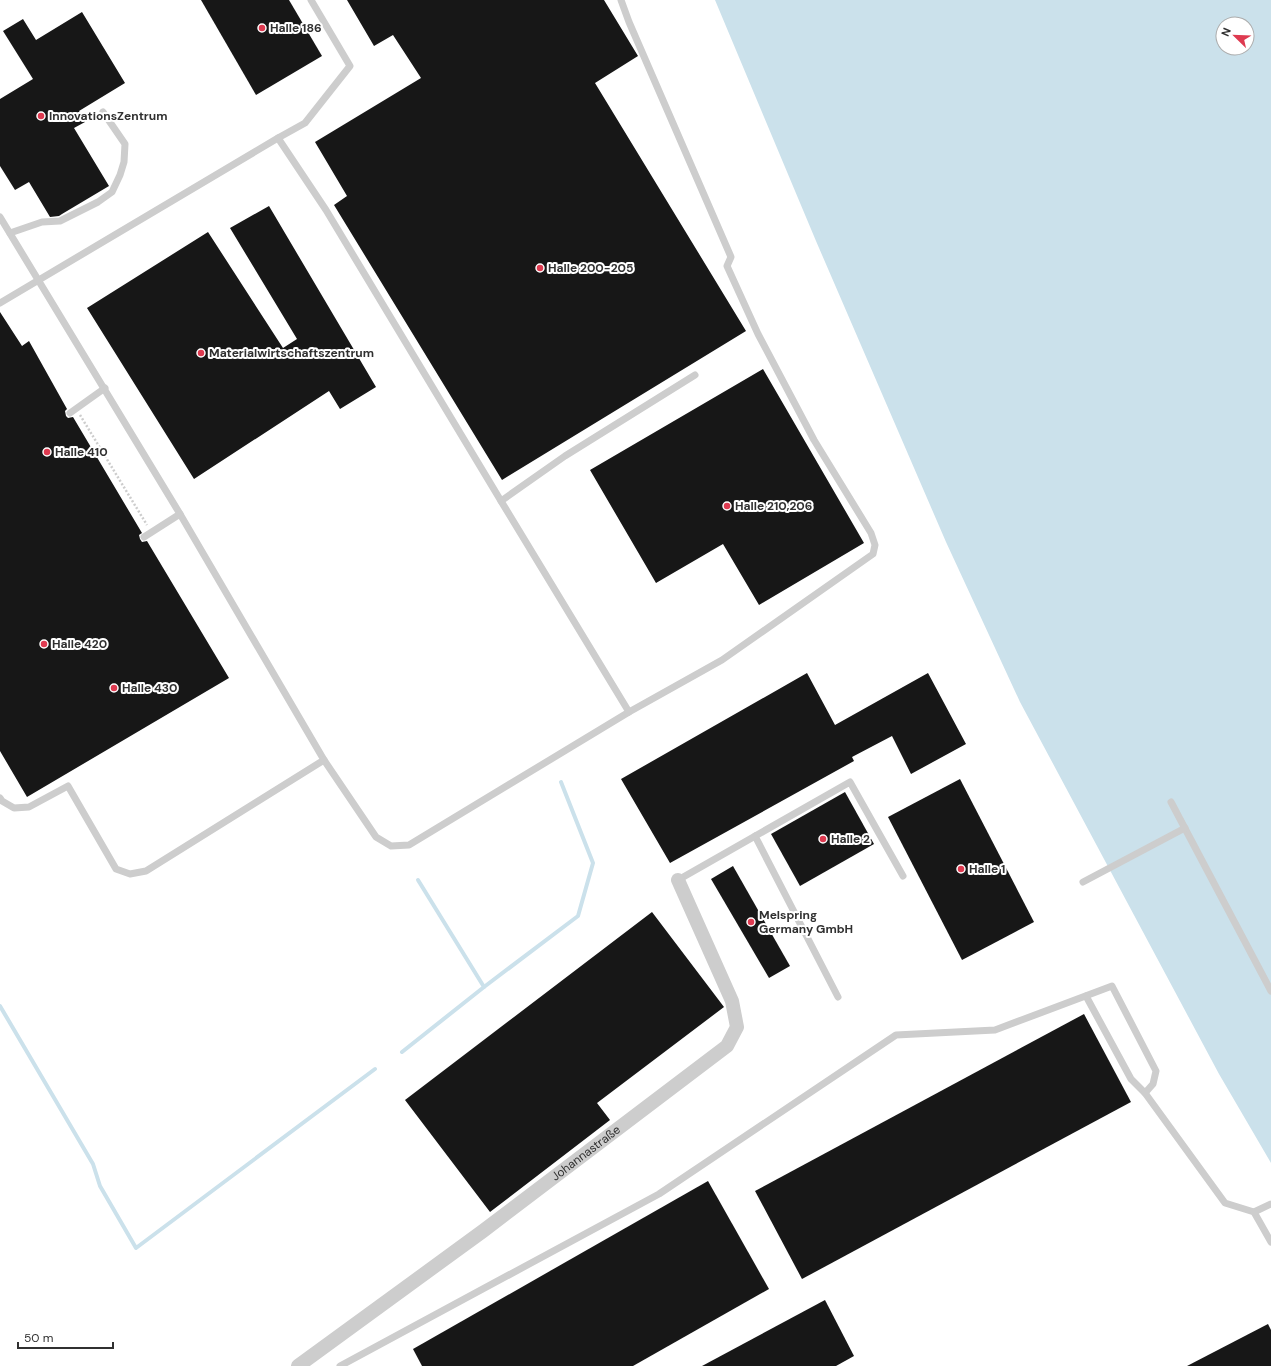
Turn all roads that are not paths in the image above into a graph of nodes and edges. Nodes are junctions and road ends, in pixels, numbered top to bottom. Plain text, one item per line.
1 (311, 0) edge
2 (621, 0) edge
3 (103, 112) dead end
4 (278, 138) junction
5 (0, 217) edge
6 (10, 233) junction
7 (38, 280) junction
8 (0, 302) edge
9 (694, 375) dead end
10 (105, 388) junction
11 (73, 411) road end
12 (501, 501) junction
13 (180, 514) junction
14 (144, 537) dead end
15 (628, 712) junction
16 (324, 760) junction
17 (0, 798) edge
18 (1171, 802) dead end
19 (1185, 828) junction
20 (755, 836) junction
21 (903, 876) dead end
22 (678, 880) joint
23 (1083, 882) dead end
24 (1271, 991) edge
25 (1086, 996) junction
26 (838, 997) dead end
27 (1145, 1093) junction
28 (1271, 1204) edge
29 (1254, 1212) junction
30 (1271, 1242) edge
31 (298, 1366) edge
32 (340, 1366) edge

1 - 4 lane
2 - 15 lane
3 - 6 lane
4 - 7 lane
4 - 12 lane
5 - 6 lane
6 - 7 lane
7 - 8 lane
7 - 10 lane
9 - 12 lane
10 - 11 lane
10 - 13 lane
12 - 15 lane
13 - 14 lane
13 - 16 lane
15 - 16 lane
16 - 17 lane
18 - 19 lane
19 - 23 lane
19 - 24 lane
20 - 21 lane
20 - 22 lane
20 - 26 lane
22 - 31 street, Johannastraße
25 - 27 lane
25 - 27 lane
25 - 32 lane
27 - 29 lane
28 - 29 lane, bridge
29 - 30 lane

